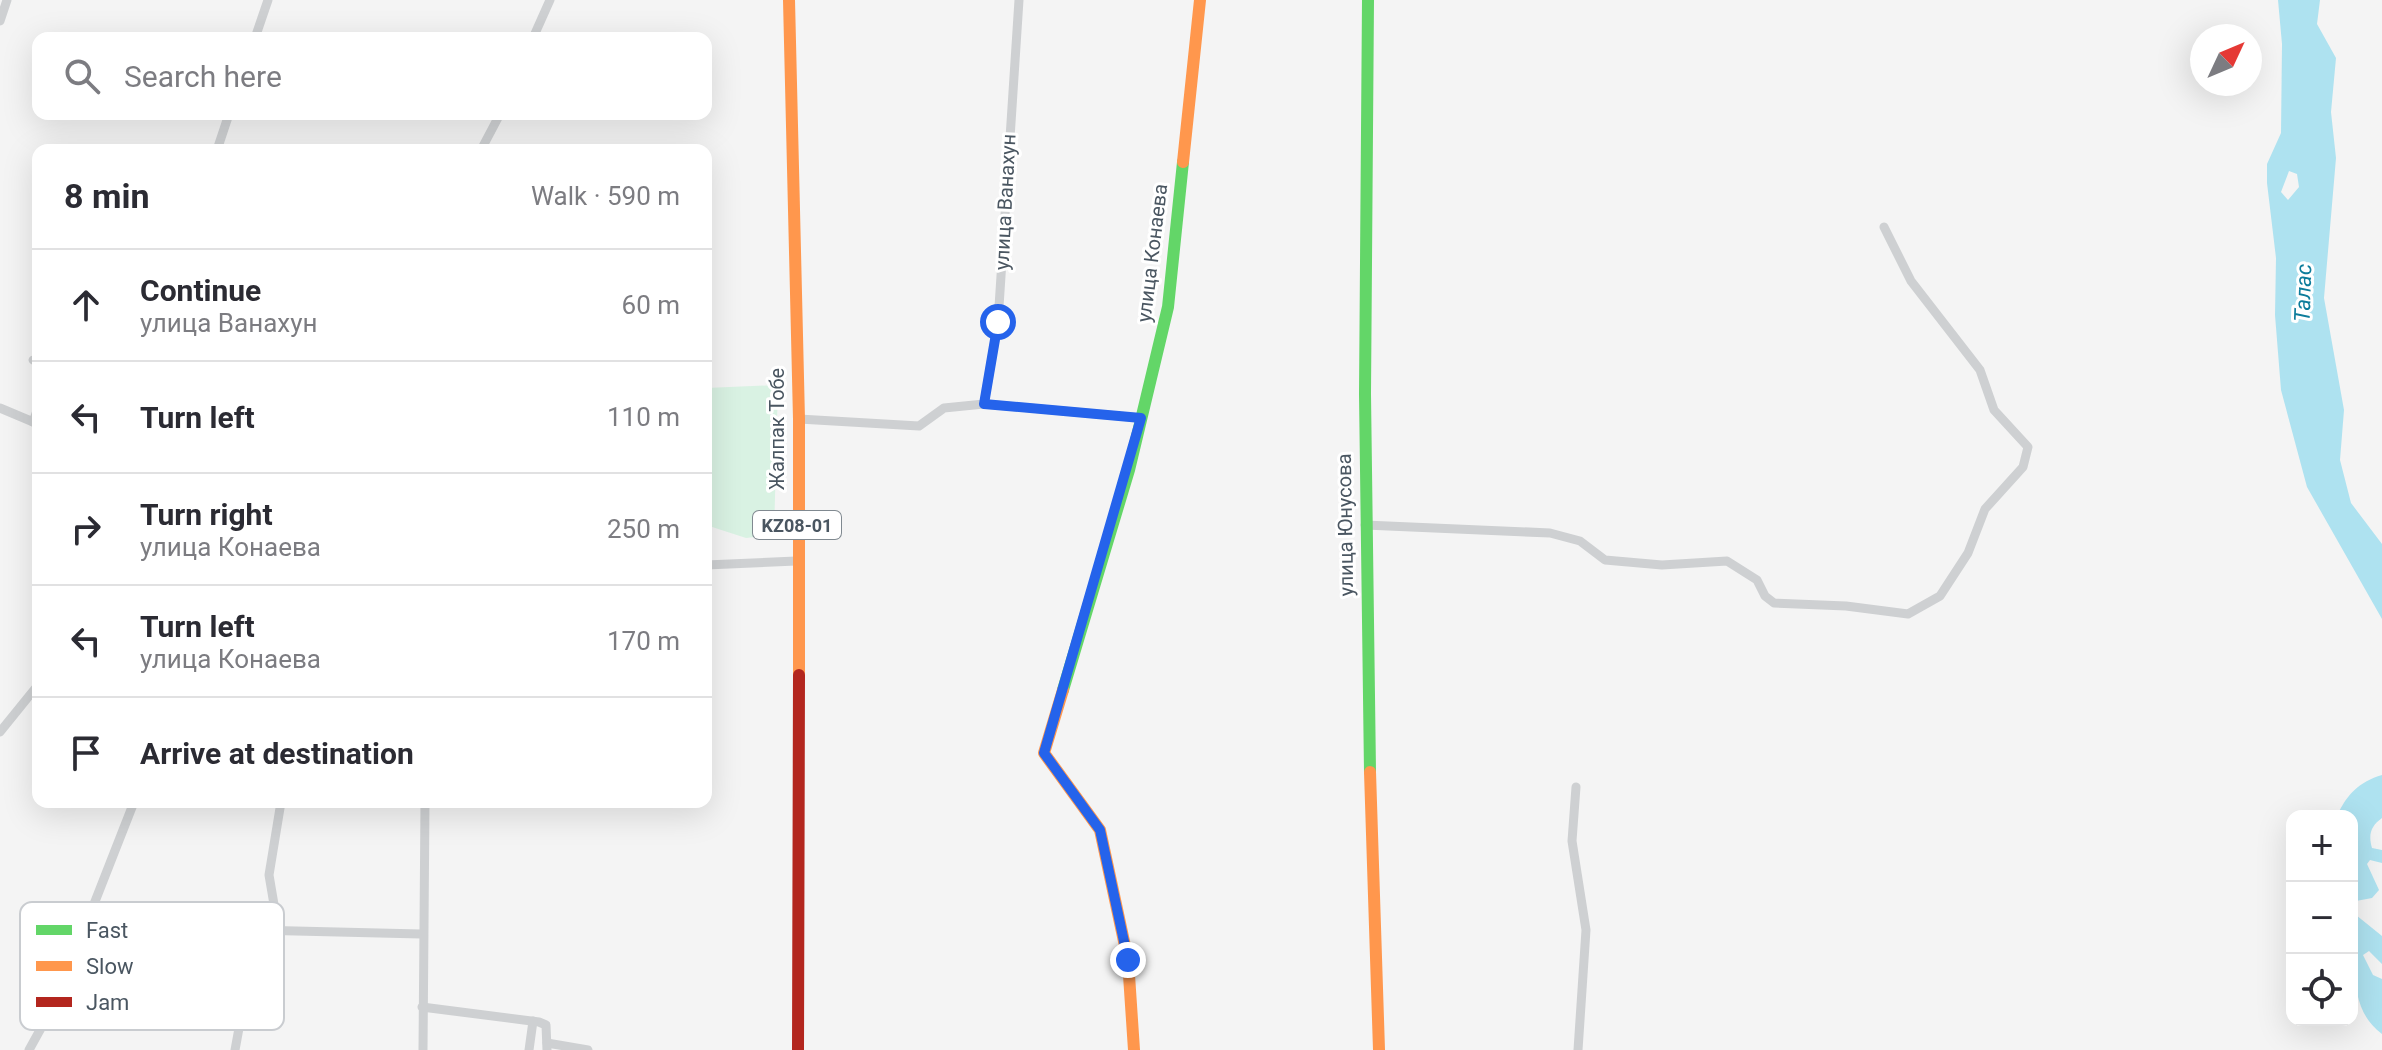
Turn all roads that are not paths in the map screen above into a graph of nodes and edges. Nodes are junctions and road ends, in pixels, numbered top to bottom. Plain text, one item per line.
1 (7, 0) edge
2 (268, 0) edge
3 (550, 0) edge
4 (789, 0) edge
5 (1019, 0) edge
6 (1200, 0) edge
7 (1368, 0) edge
8 (0, 21) edge
9 (257, 32) edge
10 (536, 32) edge
11 (227, 120) edge
12 (497, 120) edge
13 (219, 144) edge
14 (484, 144) edge
15 (1884, 227) dead end
16 (984, 404) junction
17 (0, 408) edge
18 (1141, 418) junction
19 (799, 419) junction
20 (32, 421) edge
21 (1365, 525) junction
22 (796, 561) junction
23 (712, 565) edge
24 (32, 692) edge
25 (0, 732) edge
26 (1576, 787) dead end
27 (132, 808) edge
28 (280, 808) edge
29 (425, 808) edge
30 (95, 902) edge
31 (274, 902) edge
32 (284, 928) edge
33 (421, 934) junction
34 (422, 1007) junction
35 (533, 1021) junction
36 (40, 1030) edge
37 (239, 1030) edge
38 (547, 1046) edge
39 (29, 1050) edge
40 (235, 1050) edge
41 (423, 1050) edge
42 (529, 1050) edge
43 (588, 1050) edge
44 (798, 1050) edge
45 (1134, 1050) edge
46 (1379, 1050) edge
47 (1578, 1050) edge

1 - 8 street
2 - 9 street
3 - 10 street
4 - 19 street, Жалпак Тобе / KZ08-01
5 - 16 street, улица Ванахун
6 - 18 street, улица Конаева
7 - 21 street, улица Юнусова
11 - 13 street
12 - 14 street
15 - 21 street
16 - 18 street
16 - 19 street
17 - 20 street
18 - 45 street, улица Конаева
19 - 22 street, Жалпак Тобе / KZ08-01
21 - 46 street, улица Юнусова
22 - 23 street
22 - 44 street, Жалпак Тобе / KZ08-01
24 - 25 street
26 - 47 street
27 - 30 street
28 - 31 street
29 - 33 street
32 - 33 street
33 - 34 street
34 - 35 street
34 - 41 street
35 - 38 street
35 - 42 street
36 - 39 street
37 - 40 street
38 - 43 street

